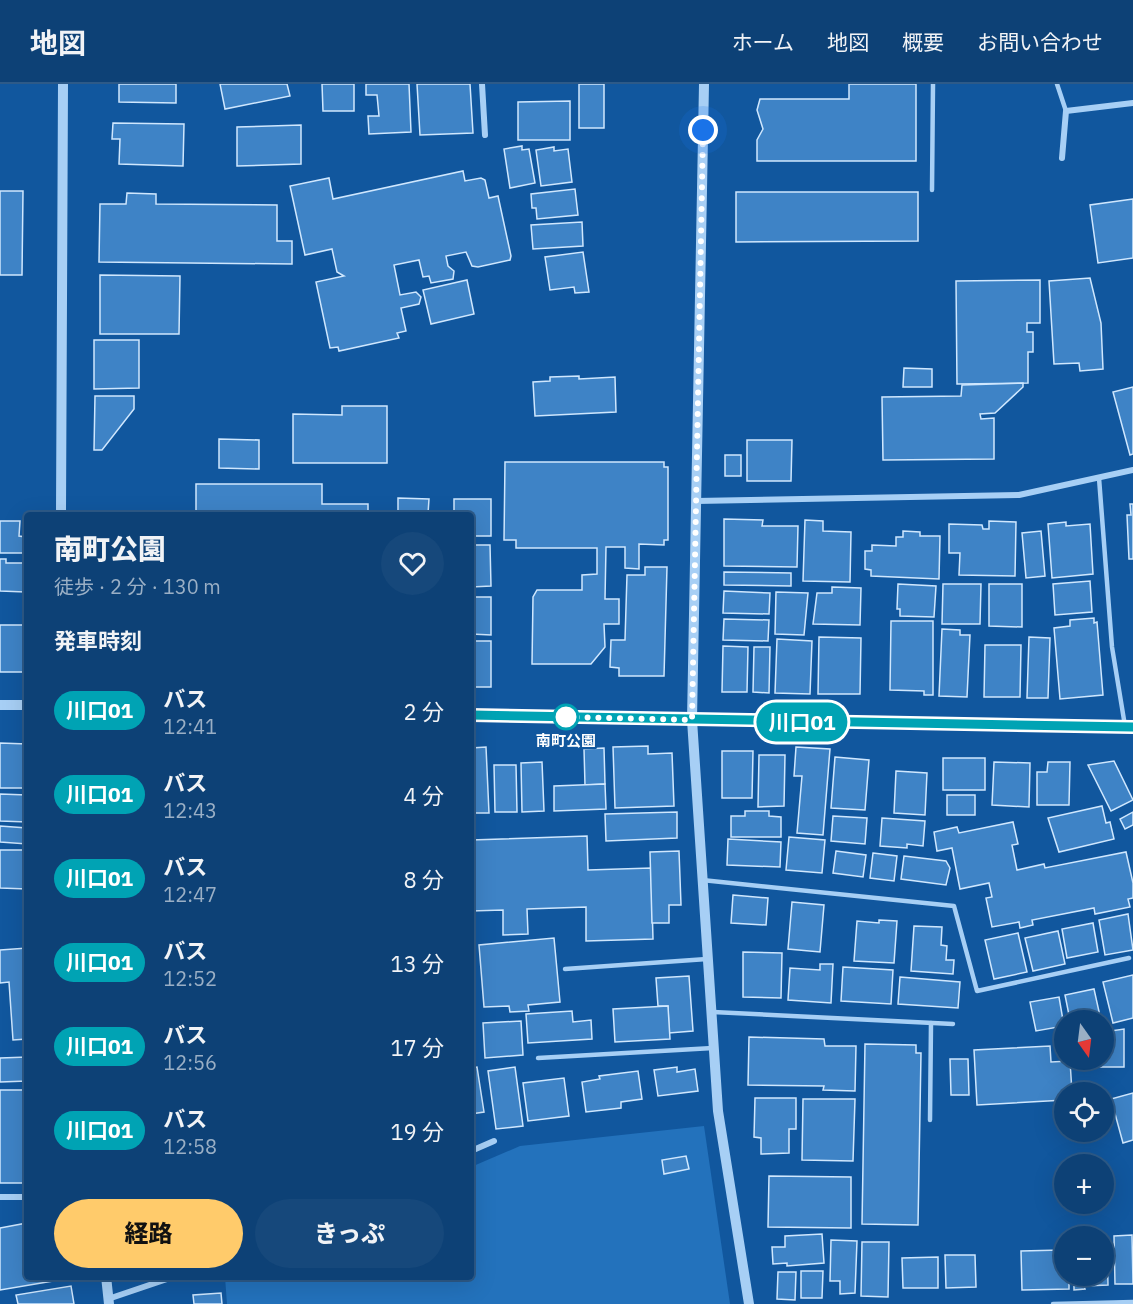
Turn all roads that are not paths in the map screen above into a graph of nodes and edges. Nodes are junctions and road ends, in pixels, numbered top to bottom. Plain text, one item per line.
1 (63, 84) edge
2 (482, 84) edge
3 (704, 84) edge
4 (933, 84) edge
5 (1057, 84) edge
6 (1133, 103) edge
7 (1066, 111) junction
8 (484, 135) dead end
9 (1062, 158) dead end
10 (932, 190) dead end
11 (1133, 470) edge
12 (1099, 478) junction
13 (696, 501) junction
14 (61, 512) edge
15 (0, 705) edge
16 (24, 705) edge
17 (474, 715) edge
18 (692, 720) junction
19 (1129, 727) edge
20 (702, 880) junction
21 (1129, 958) dead end
22 (707, 959) junction
23 (565, 969) dead end
24 (710, 1012) junction
25 (931, 1023) junction
26 (953, 1024) dead end
27 (713, 1048) junction
28 (538, 1058) dead end
29 (930, 1120) dead end
30 (494, 1141) dead end
31 (474, 1150) edge
32 (0, 1197) edge
33 (24, 1197) edge
34 (106, 1280) edge
35 (166, 1280) edge
36 (109, 1302) edge
37 (1133, 1302) edge
38 (749, 1304) edge
39 (1053, 1304) edge

1 - 14 street
2 - 8 street
3 - 13 street
4 - 10 lane
5 - 7 lane
6 - 7 street
7 - 9 street
11 - 12 street
12 - 13 street
12 - 19 lane
13 - 18 street
15 - 16 street
17 - 18 street
18 - 19 street
18 - 20 street
20 - 21 lane
20 - 22 street
22 - 23 lane
22 - 24 street
24 - 25 lane
24 - 27 street
25 - 26 lane
25 - 29 lane
27 - 28 lane
27 - 38 street
30 - 31 street
32 - 33 street
34 - 36 street
35 - 36 street
37 - 39 lane

